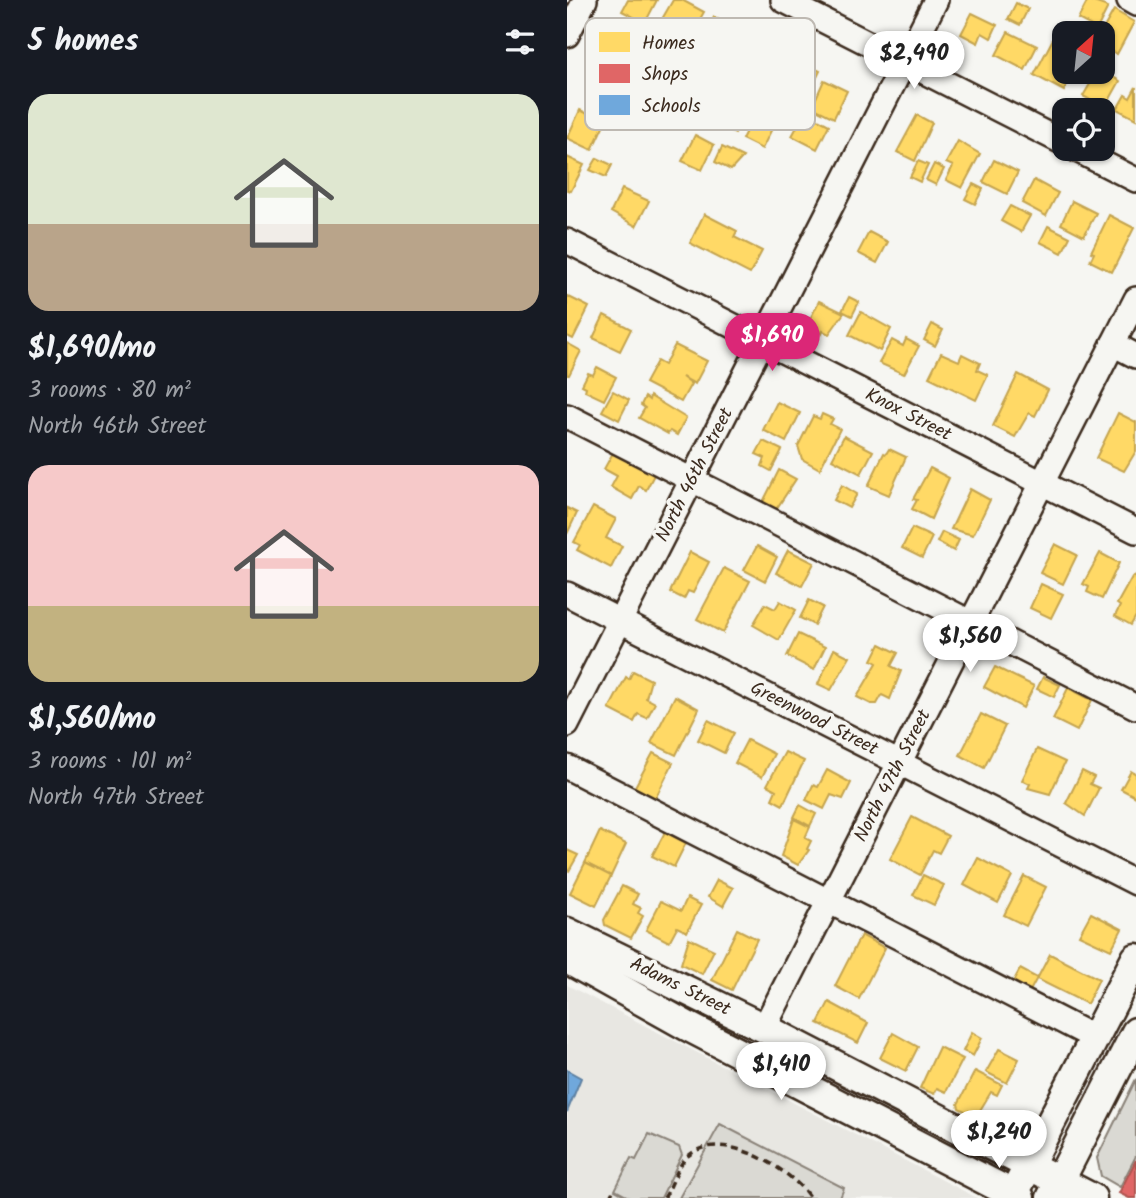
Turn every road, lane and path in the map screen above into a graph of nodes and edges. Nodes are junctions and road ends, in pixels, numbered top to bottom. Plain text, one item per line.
1 (585, 0) edge
2 (783, 0) edge
3 (936, 0) edge
4 (1129, 0) edge
5 (1136, 4) edge
6 (567, 35) edge
7 (904, 61) junction
8 (1052, 137) edge
9 (1099, 161) edge
10 (1136, 180) edge
11 (567, 241) edge
12 (1136, 299) edge
13 (763, 341) junction
14 (1113, 344) junction
15 (1136, 356) edge
16 (567, 416) edge
17 (692, 481) junction
18 (1043, 484) junction
19 (1136, 531) edge
20 (567, 594) edge
21 (620, 621) junction
22 (971, 623) junction
23 (1136, 707) edge
24 (567, 725) edge
25 (900, 762) junction
26 (567, 767) edge
27 (1136, 883) edge
28 (828, 901) junction
29 (567, 932) edge
30 (1136, 958) edge
31 (567, 959) edge
32 (764, 1028) junction
33 (1095, 1038) junction
34 (1132, 1049) edge
35 (1029, 1165) junction
36 (1055, 1190) edge
37 (1015, 1197) edge
38 (610, 1198) edge
39 (622, 1198) edge
40 (664, 1198) edge
41 (810, 1198) edge
42 (1092, 1198) edge

1 - 6 street
2 - 7 street
3 - 7 street, North 46th Street
4 - 5 street
7 - 8 street
7 - 13 street, North 46th Street
9 - 10 street
11 - 13 street, Knox Street
12 - 14 street, North 47th Street
13 - 17 street, North 46th Street
13 - 18 street, Knox Street
14 - 15 street
14 - 18 street, North 47th Street
16 - 17 street
17 - 21 street, North 46th Street
17 - 22 street
18 - 19 street, Knox Street
18 - 22 street, North 47th Street
20 - 21 street, Greenwood Street
21 - 24 street, North 46th Street
21 - 25 street, Greenwood Street
22 - 23 street
22 - 25 street, North 47th Street
25 - 27 street, Greenwood Street
25 - 28 street, North 47th Street
26 - 28 street
28 - 32 street, North 47th Street
28 - 33 street
29 - 32 main road, Adams Street
30 - 33 main road
31 - 37 main road, Adams Street
32 - 35 main road, Adams Street
33 - 35 main road
34 - 36 main road
35 - 36 main road, Adams Street
35 - 37 main road
36 - 42 main road, Adams Street
38 - 39 path
40 - 41 path

